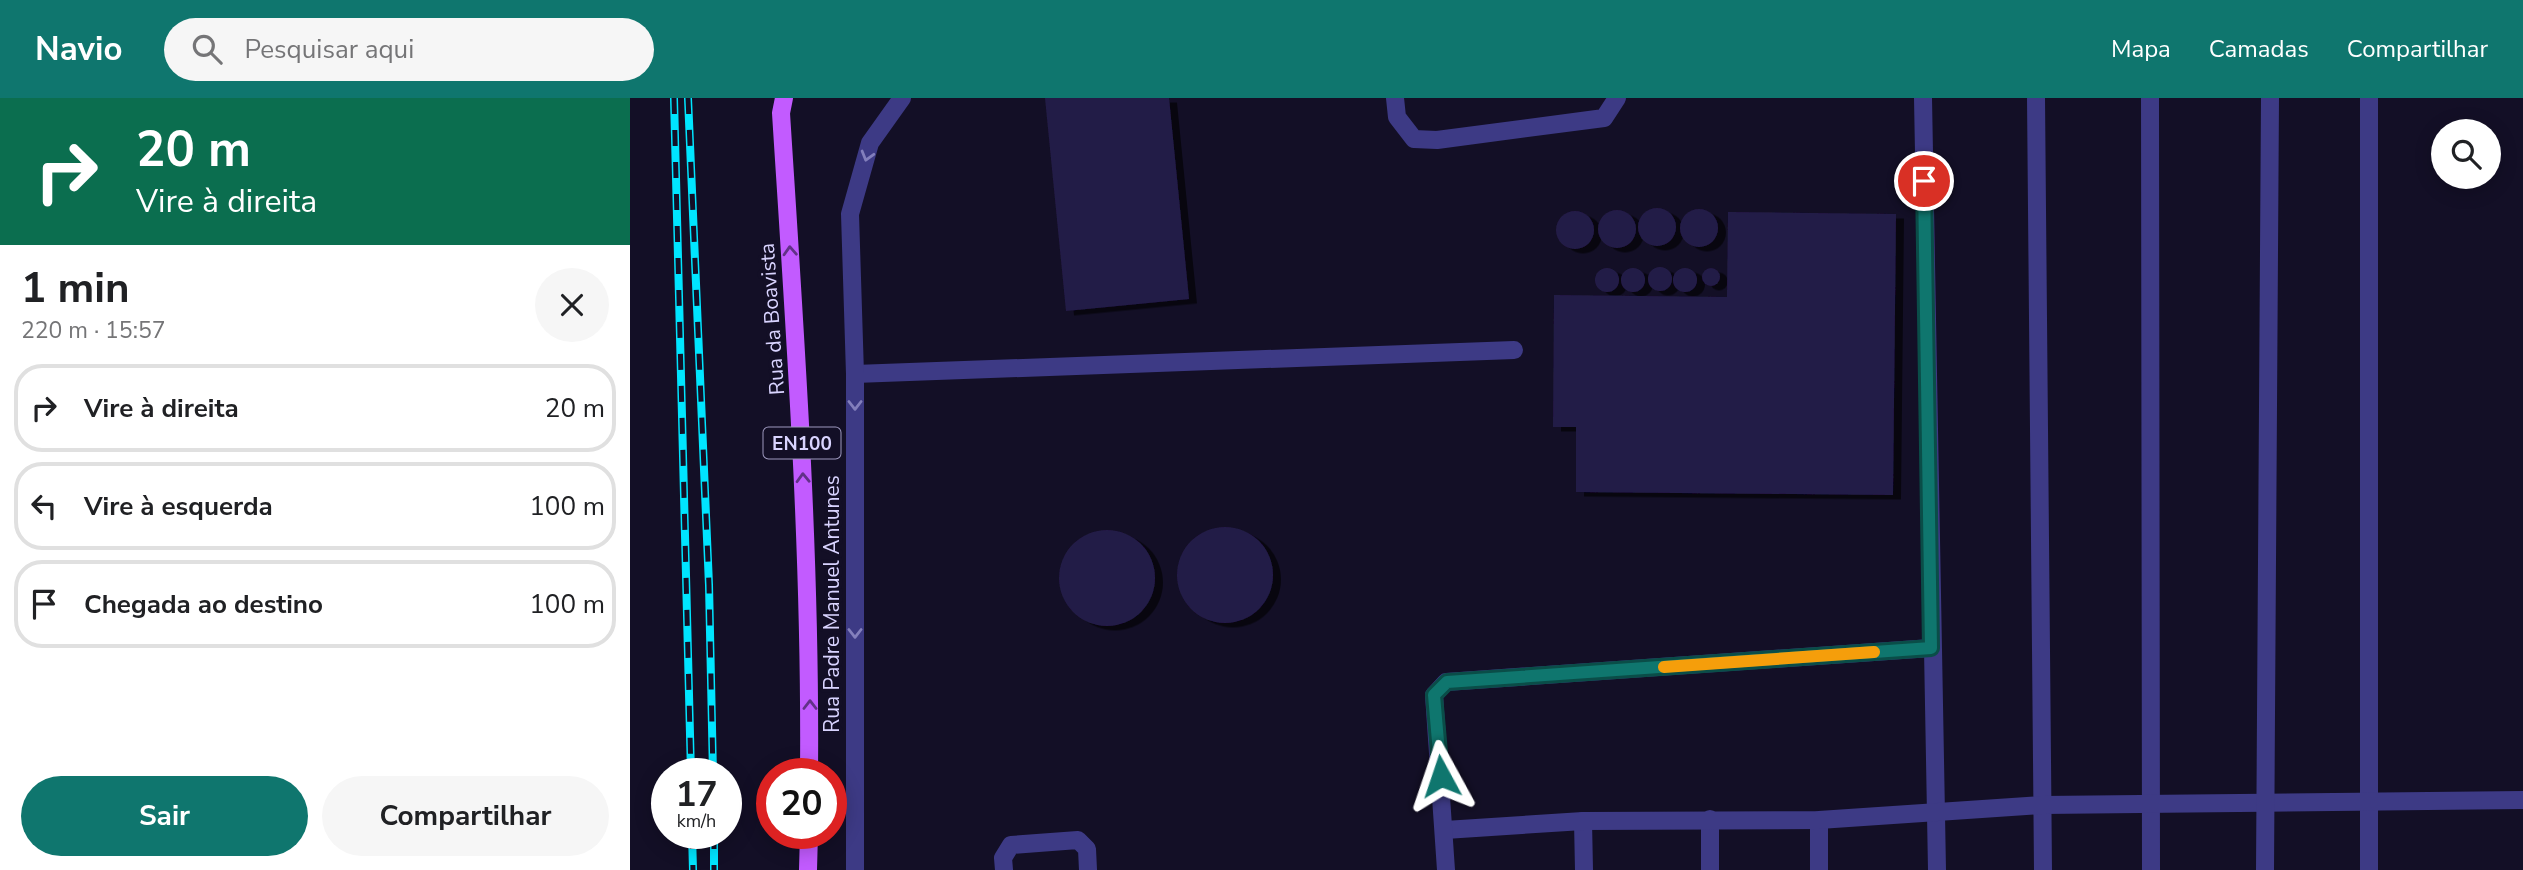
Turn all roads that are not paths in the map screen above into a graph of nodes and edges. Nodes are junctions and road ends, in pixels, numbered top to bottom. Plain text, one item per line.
1 (902, 98) edge
2 (1395, 98) edge
3 (1617, 98) edge
4 (1923, 98) edge
5 (2036, 98) edge
6 (2150, 98) edge
7 (2270, 98) edge
8 (2369, 98) edge
9 (781, 102) edge
10 (1514, 350) dead end
11 (855, 374) junction
12 (1931, 648) junction
13 (809, 758) edge
14 (2523, 800) edge
15 (2368, 802) junction
16 (2265, 803) junction
17 (2151, 804) junction
18 (2042, 805) junction
19 (1937, 813) junction
20 (1710, 819) junction
21 (1819, 820) junction
22 (1583, 821) junction
23 (1445, 830) junction
24 (809, 849) edge
25 (808, 870) edge
26 (855, 870) edge
27 (1004, 870) edge
28 (1088, 870) edge
29 (1447, 870) edge
30 (1584, 870) edge
31 (1710, 870) edge
32 (1819, 870) edge
33 (1937, 870) edge
34 (2043, 870) edge
35 (2151, 870) edge
36 (2264, 870) edge
37 (2369, 870) edge

1 -> 11 lane, Rua Padre Manuel Antunes
2 - 3 lane
4 - 12 lane
5 - 18 lane
6 - 17 lane
7 - 16 lane
8 - 15 lane
13 -> 9 main road, Rua da Boavista / EN100
10 - 11 lane
11 -> 26 lane, Rua Padre Manuel Antunes
12 - 19 lane
12 - 23 lane
14 - 15 lane
15 - 16 lane
15 - 37 lane
16 - 17 lane
16 - 36 lane
17 - 18 lane
17 - 35 lane
18 - 19 lane
18 - 34 lane
19 - 21 lane
19 - 33 lane
20 - 21 lane
20 - 22 lane
20 - 31 lane
21 - 32 lane
22 - 23 lane
22 - 30 lane
23 - 29 lane
24 - 25 main road
27 - 28 lane

